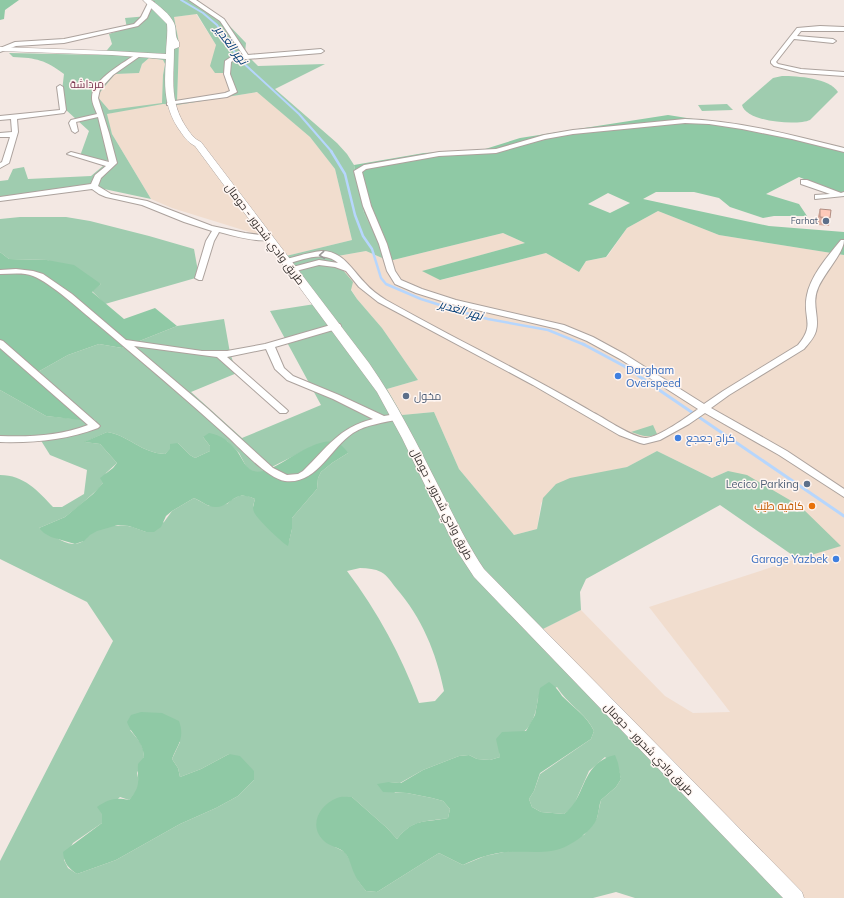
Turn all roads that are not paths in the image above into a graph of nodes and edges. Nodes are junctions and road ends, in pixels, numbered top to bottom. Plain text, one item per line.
1 (192, 0) edge
2 (149, 1) edge
3 (844, 29) edge
4 (792, 37) junction
5 (833, 41) dead end
6 (167, 44) junction
7 (1, 50) edge
8 (321, 51) dead end
9 (140, 54) junction
10 (245, 56) junction
11 (172, 62) junction
12 (844, 74) edge
13 (60, 87) dead end
14 (172, 104) junction
15 (101, 115) junction
16 (14, 117) junction
17 (0, 118) edge
18 (75, 131) dead end
19 (0, 135) edge
20 (13, 135) junction
21 (844, 150) edge
22 (71, 154) dead end
23 (112, 165) junction
24 (0, 166) edge
25 (804, 182) dead end
26 (94, 186) junction
27 (842, 195) edge
28 (818, 197) dead end
29 (0, 200) edge
30 (217, 229) junction
31 (269, 238) junction
32 (844, 242) edge
33 (289, 266) junction
34 (0, 272) edge
35 (199, 278) dead end
36 (337, 326) junction
37 (124, 342) junction
38 (0, 343) edge
39 (269, 345) junction
40 (219, 354) junction
41 (283, 411) dead end
42 (703, 412) junction
43 (389, 418) junction
44 (0, 439) edge
45 (844, 494) edge
46 (795, 898) edge

1 - 10 street
2 - 6 main road
2 - 7 street
3 - 4 street
4 - 5 street
4 - 12 street
6 - 9 main road
6 - 11 main road
7 - 9 main road
8 - 10 street
9 - 11 main road
9 - 15 street
10 - 14 street
11 - 14 main road
13 - 16 street
14 - 31 main road, طريق وادي شحرور - حومال
15 - 18 street
15 - 23 street
16 - 17 street
16 - 20 street
19 - 20 street
20 - 24 street
21 - 42 street
22 - 23 street
23 - 26 street
25 - 27 street
26 - 29 street
26 - 30 street
27 - 28 street
30 - 31 street
30 - 35 street
31 - 33 main road, طريق وادي شحرور - حومال
32 - 42 street
33 - 36 main road, طريق وادي شحرور - حومال
33 - 42 street
34 - 37 street
36 - 39 street
36 - 43 main road, طريق وادي شحرور - حومال
37 - 40 street
37 - 43 street
38 - 44 street
39 - 40 street
39 - 43 street
40 - 41 street
42 - 45 street
43 - 46 main road, طريق وادي شحرور - حومال

